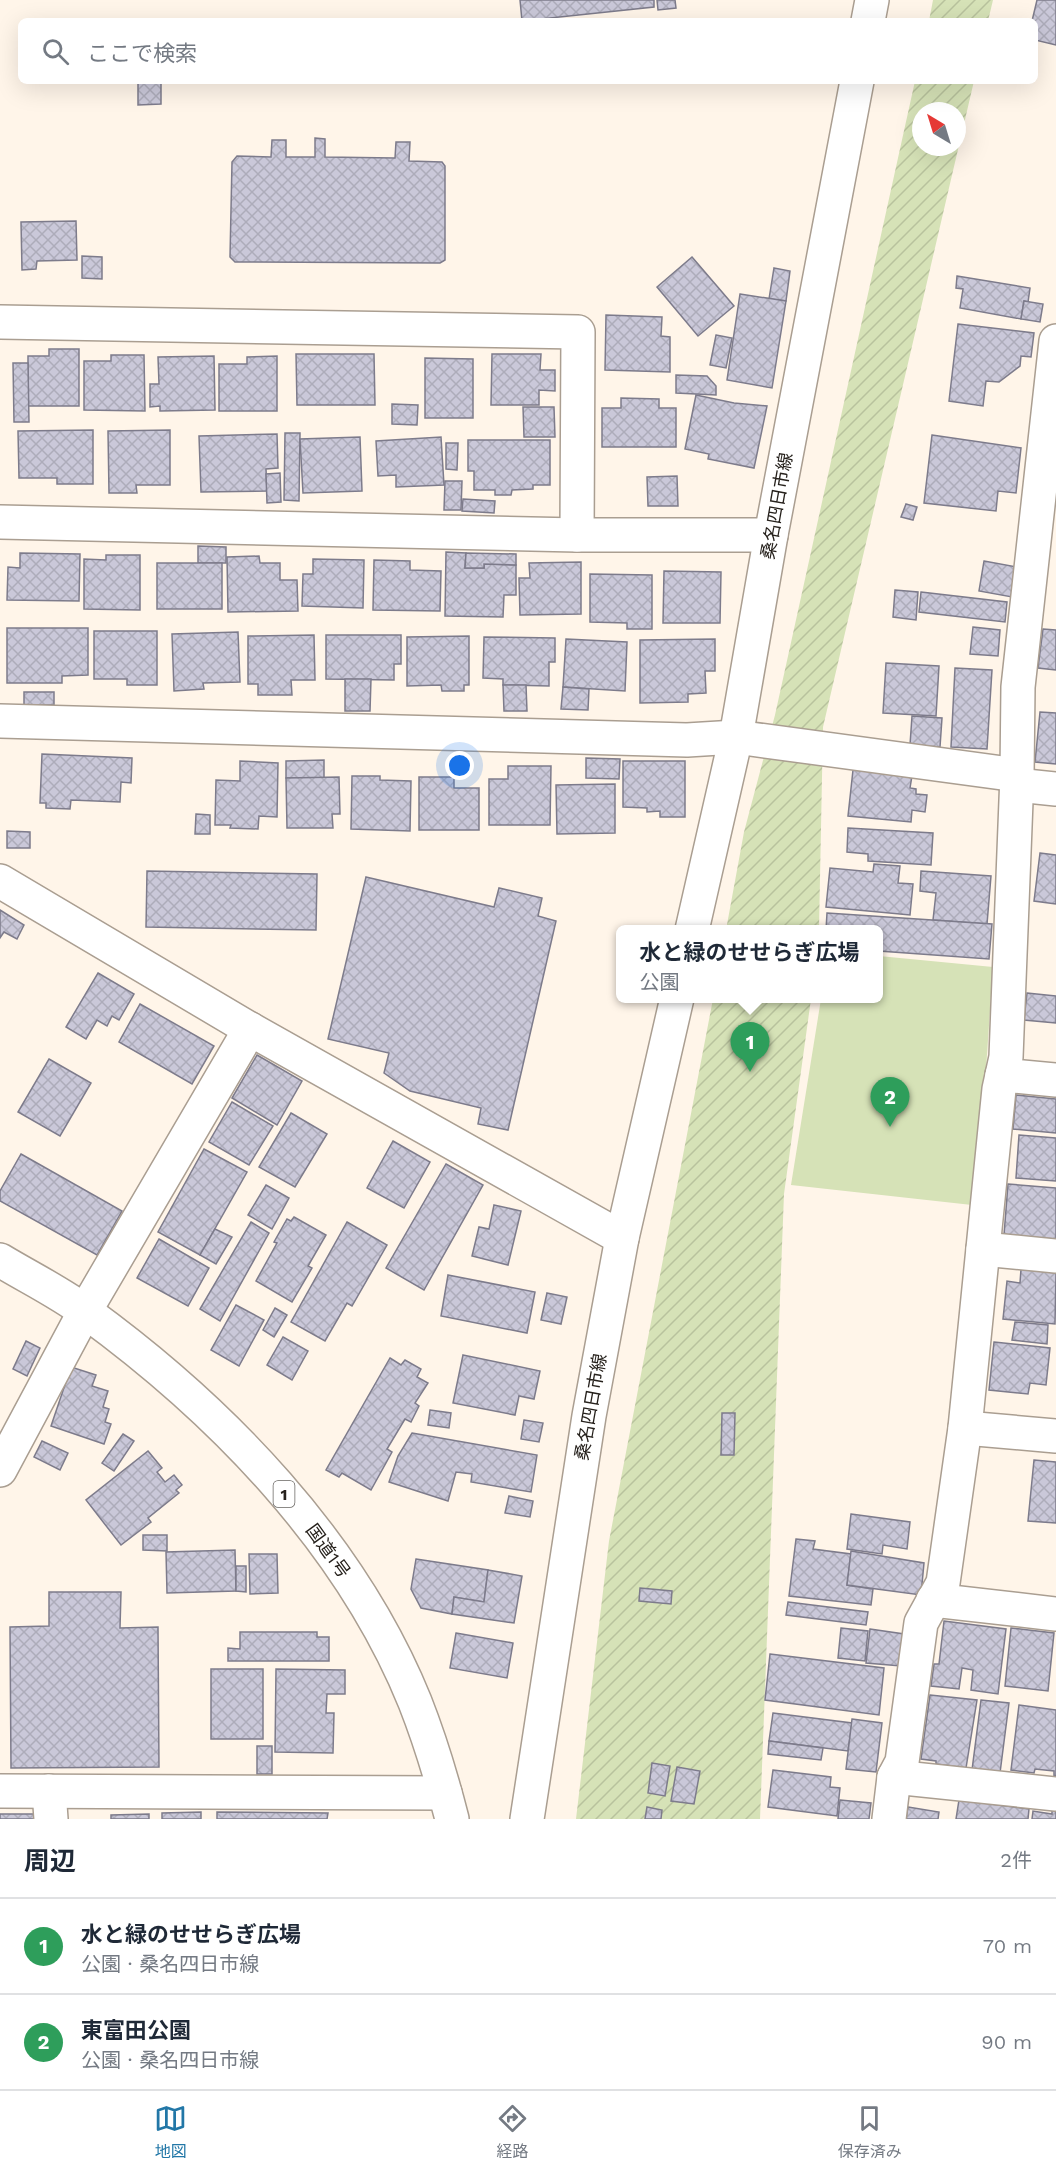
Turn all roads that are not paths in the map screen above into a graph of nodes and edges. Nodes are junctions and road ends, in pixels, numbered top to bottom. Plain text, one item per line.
1 (872, 0) edge
2 (869, 18) edge
3 (856, 84) edge
4 (0, 322) edge
5 (1056, 341) edge
6 (0, 522) edge
7 (577, 535) junction
8 (771, 536) junction
9 (1043, 581) edge
10 (0, 721) edge
11 (736, 737) junction
12 (1016, 780) junction
13 (1056, 789) edge
14 (0, 881) edge
15 (693, 925) edge
16 (676, 1003) edge
17 (250, 1029) junction
18 (1002, 1075) junction
19 (1056, 1080) edge
20 (622, 1238) junction
21 (983, 1249) junction
22 (1056, 1256) edge
23 (0, 1260) edge
24 (84, 1311) junction
25 (965, 1428) junction
26 (1056, 1436) edge
27 (0, 1470) edge
28 (933, 1600) junction
29 (1056, 1614) edge
30 (894, 1777) junction
31 (0, 1791) edge
32 (1056, 1794) edge
33 (50, 1805) edge
34 (449, 1806) edge
35 (527, 1819) edge
36 (889, 1819) edge

1 - 2 main road
3 - 8 main road, 桑名四日市線
4 - 7 main road
5 - 9 main road
6 - 7 main road
7 - 8 main road
8 - 11 main road, 桑名四日市線
9 - 12 main road
10 - 11 main road
11 - 12 main road
11 - 15 main road, 桑名四日市線
12 - 13 main road
12 - 18 main road
14 - 17 main road
16 - 20 main road, 桑名四日市線
17 - 20 main road
17 - 24 main road
18 - 19 main road
18 - 21 main road
20 - 35 main road, 桑名四日市線
21 - 22 main road
21 - 25 main road
23 - 24 main road, 国道1号 / 1
24 - 27 main road
24 - 34 main road, 国道1号 / 1
25 - 26 main road
25 - 28 main road
28 - 29 main road
28 - 30 main road
30 - 32 main road
30 - 36 main road
31 - 33 main road
33 - 34 main road

